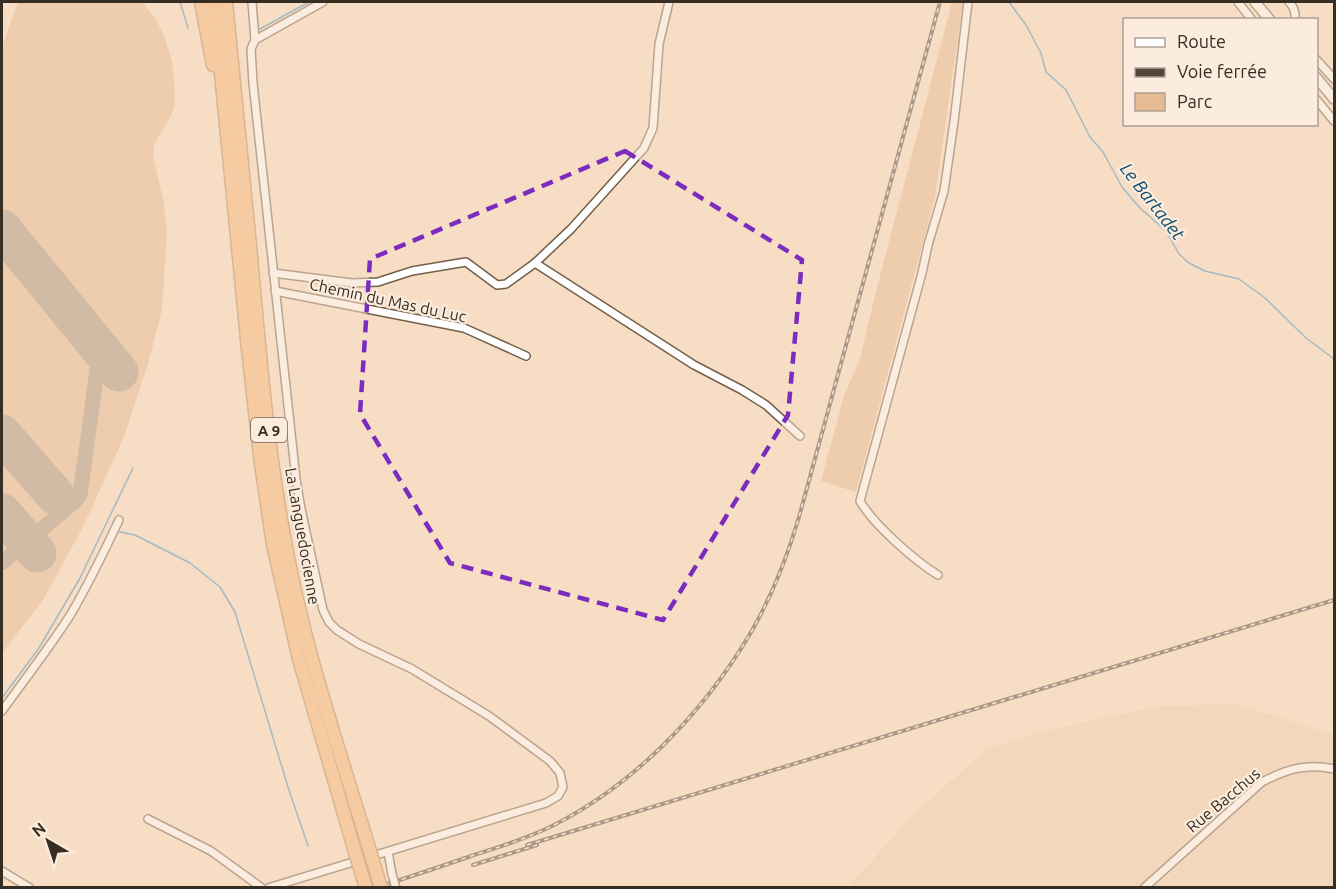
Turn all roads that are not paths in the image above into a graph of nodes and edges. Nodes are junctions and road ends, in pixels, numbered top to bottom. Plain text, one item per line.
1 (201, 2) edge
2 (214, 2) edge
3 (226, 2) edge
4 (252, 2) edge
5 (322, 2) edge
6 (669, 2) edge
7 (968, 2) edge
8 (1238, 2) edge
9 (1255, 2) edge
10 (1289, 2) edge
11 (1250, 18) edge
12 (1268, 18) edge
13 (1295, 18) edge
14 (255, 40) junction
15 (1318, 60) edge
16 (1318, 78) edge
17 (1335, 80) edge
18 (1335, 99) edge
19 (1318, 100) edge
20 (224, 106) junction
21 (1335, 121) edge
22 (535, 263) junction
23 (273, 273) junction
24 (275, 291) junction
25 (526, 357) dead end
26 (800, 435) dead end
27 (119, 520) dead end
28 (938, 576) dead end
29 (2, 711) edge
30 (1335, 769) edge
31 (148, 819) dead end
32 (388, 852) junction
33 (2, 871) edge
34 (30, 888) edge
35 (261, 888) edge
36 (268, 888) edge
37 (366, 888) edge
38 (381, 888) edge
39 (396, 888) edge
40 (1144, 888) edge

1 - 20 highway
2 - 20 highway, La Languedocienne / A 9
3 - 38 highway, La Languedocienne / A 9, bridge
4 - 14 street
5 - 14 street
6 - 22 street
7 - 28 street
8 - 11 street
9 - 12 main road
10 - 13 street
14 - 23 street
15 - 17 street
16 - 18 main road
19 - 21 street
20 - 37 highway, La Languedocienne / A 9, bridge
22 - 23 street
22 - 26 street
23 - 24 street
24 - 25 street, Chemin du Mas du Luc
24 - 32 street
27 - 29 street
30 - 40 street, Rue Bacchus
31 - 35 street
32 - 36 street
32 - 39 street, bridge
33 - 34 street

